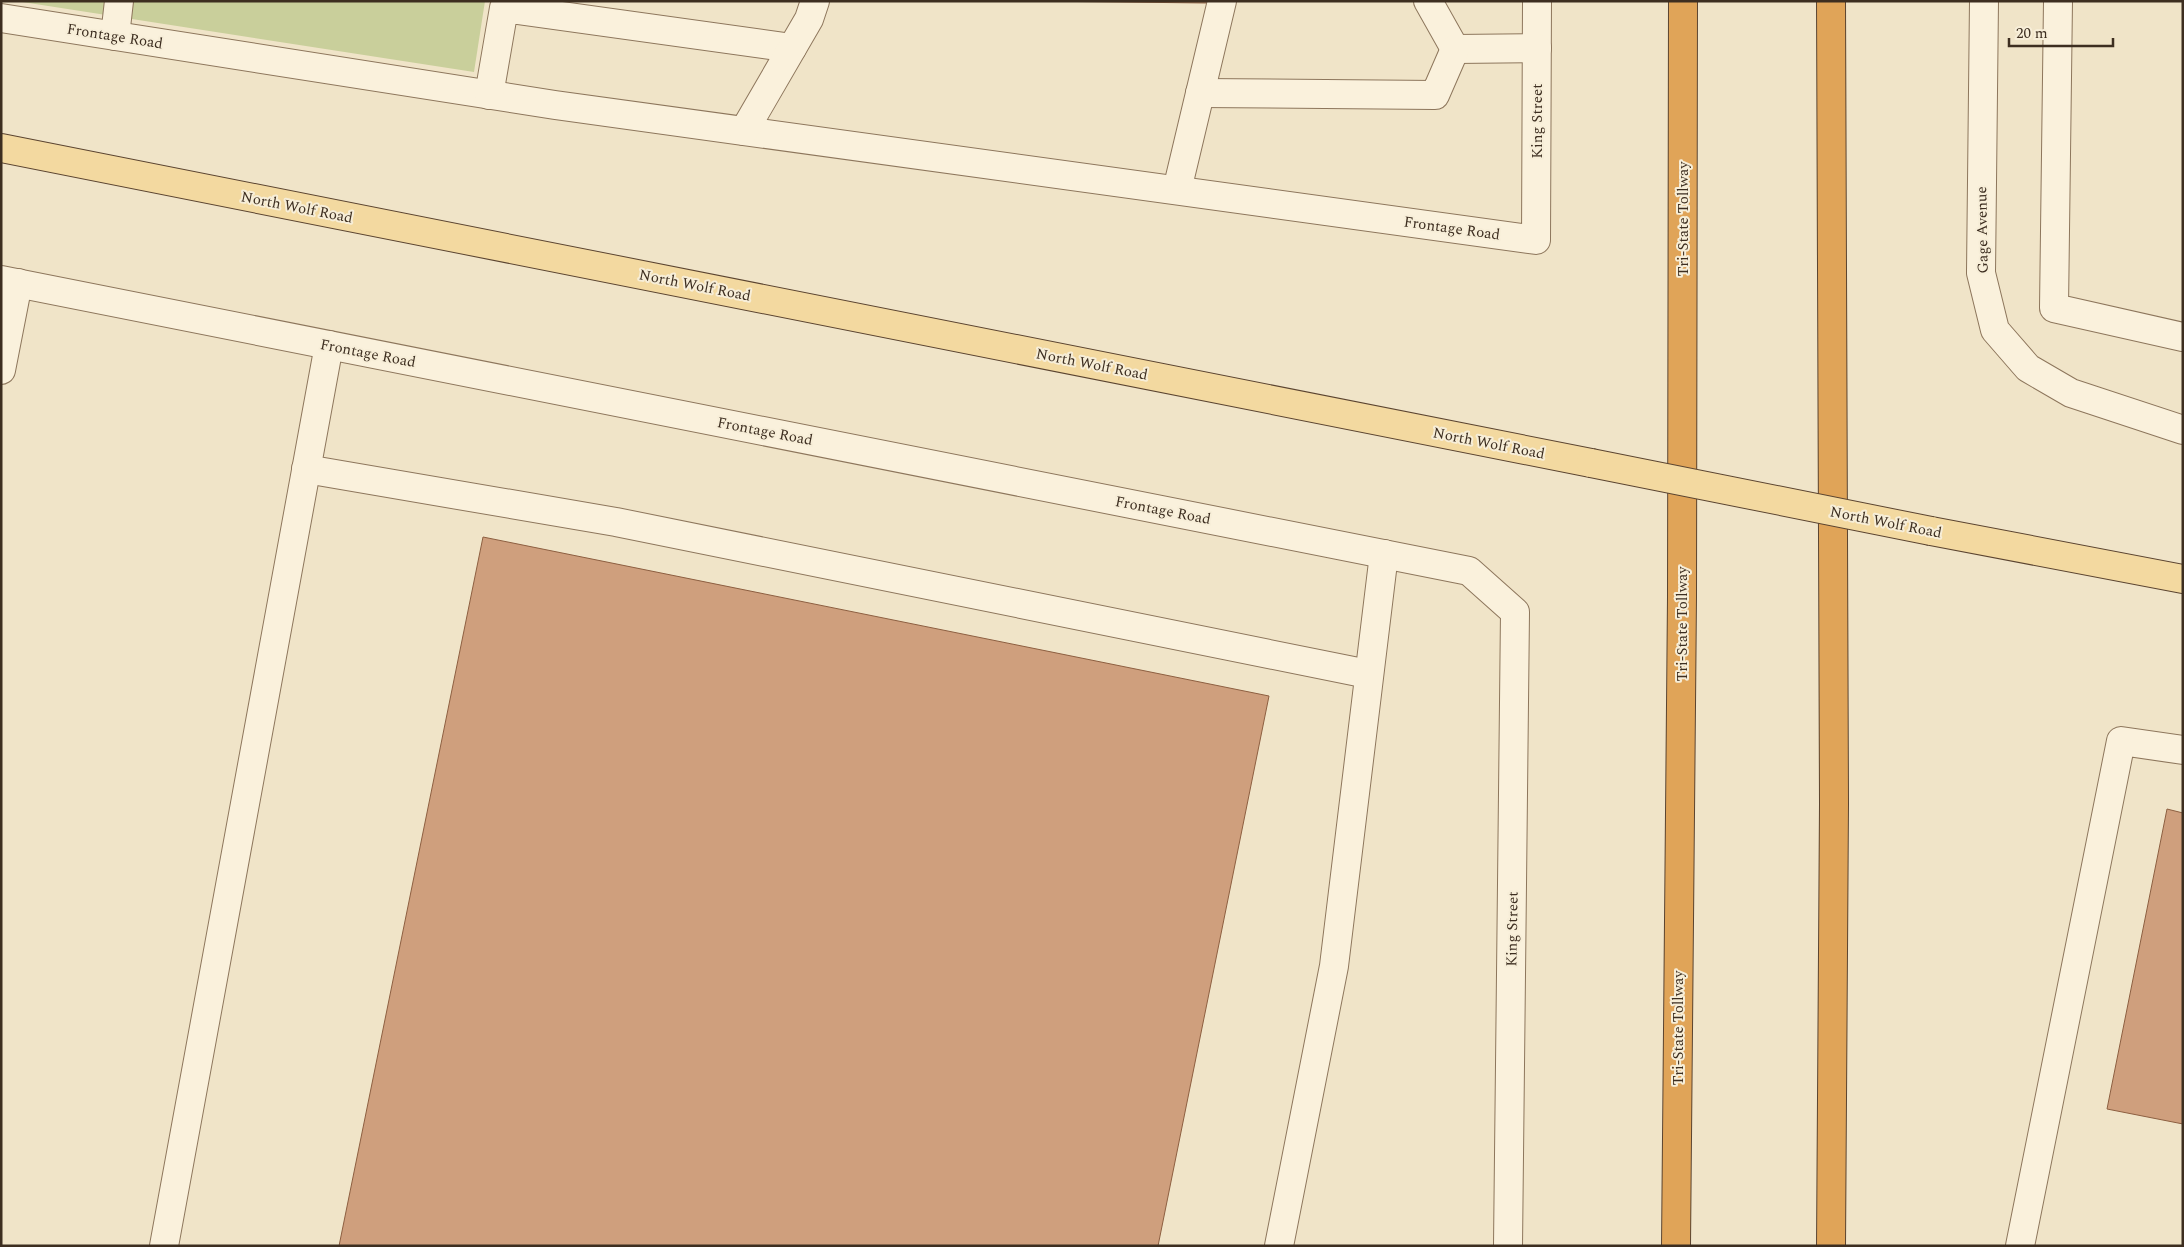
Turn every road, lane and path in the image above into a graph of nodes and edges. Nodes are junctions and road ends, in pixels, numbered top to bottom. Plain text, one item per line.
1 (119, 1) edge
2 (815, 1) edge
3 (1222, 1) edge
4 (1428, 1) edge
5 (1537, 1) edge
6 (1683, 1) edge
7 (1831, 1) edge
8 (1984, 1) edge
9 (2058, 1) edge
10 (1, 18) edge
11 (115, 36) junction
12 (792, 48) junction
13 (1537, 48) junction
14 (1455, 49) junction
15 (1200, 93) junction
16 (489, 95) junction
17 (744, 131) junction
18 (1, 148) edge
19 (1178, 190) junction
20 (1536, 240) joint
21 (10, 282) edge
22 (2183, 337) edge
23 (329, 345) junction
24 (1, 370) edge
25 (2183, 430) edge
26 (306, 469) junction
27 (1384, 554) junction
28 (2183, 579) edge
29 (1515, 612) joint
30 (1368, 674) junction
31 (2183, 750) edge
32 (164, 1246) edge
33 (1279, 1246) edge
34 (1508, 1246) edge
35 (1676, 1246) edge
36 (1831, 1246) edge
37 (2020, 1246) edge

1 - 11 street
2 - 12 street
3 - 15 street
4 - 14 street
5 - 13 street, King Street
6 - 35 highway, Tri-State Tollway
7 - 36 highway
8 - 25 street, Gage Avenue
9 - 22 street
10 - 11 street, Frontage Road
11 - 16 street, Frontage Road
12 - 16 street
12 - 17 street
13 - 14 street
13 - 20 street, King Street
14 - 15 street
15 - 19 street
16 - 17 street, Frontage Road
17 - 19 street, Frontage Road
18 - 28 main road, North Wolf Road, bridge
19 - 20 street, Frontage Road
21 - 23 street, Frontage Road
21 - 24 street
23 - 26 street
23 - 27 street, Frontage Road
26 - 30 street
26 - 32 street
27 - 29 street, Frontage Road
27 - 30 street
29 - 34 street, King Street
30 - 33 street
31 - 37 street

